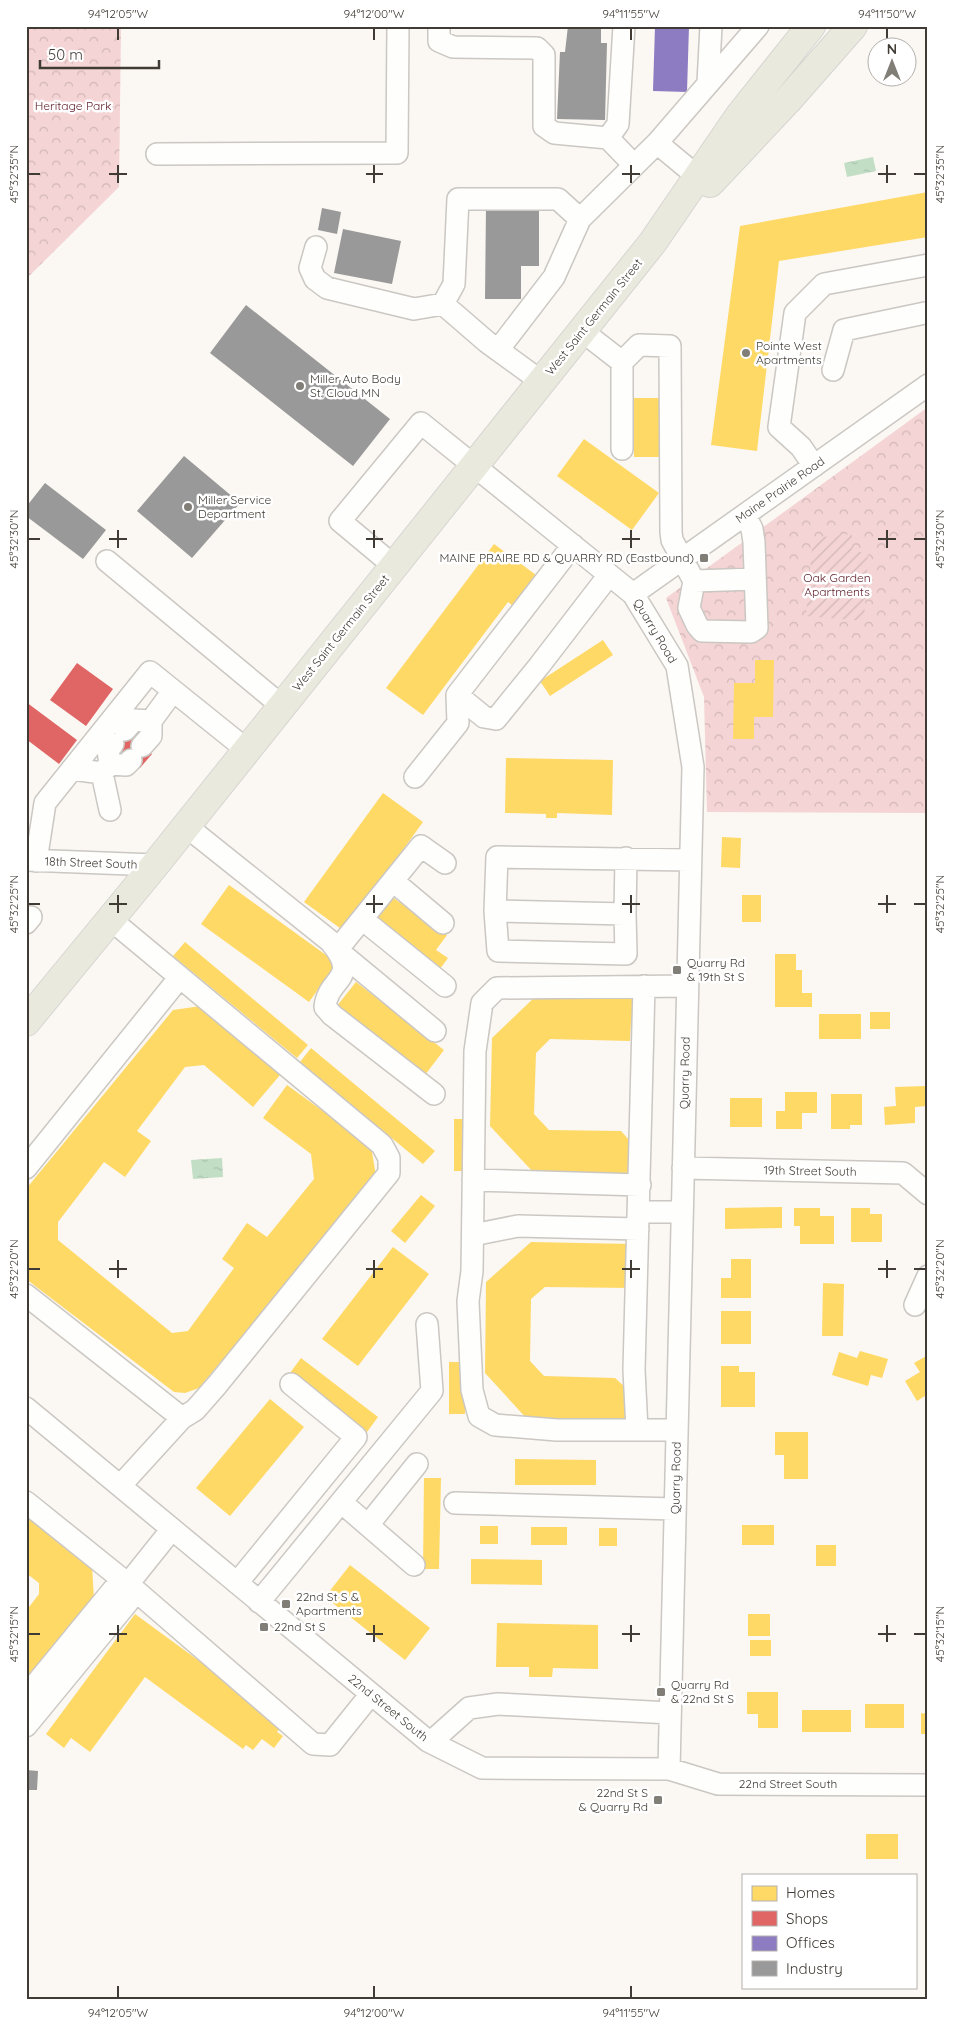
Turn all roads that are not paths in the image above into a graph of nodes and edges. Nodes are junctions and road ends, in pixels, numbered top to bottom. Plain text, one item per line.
1 (398, 26) edge
2 (439, 26) edge
3 (624, 26) edge
4 (711, 26) edge
5 (758, 26) edge
6 (811, 26) edge
7 (853, 26) edge
8 (708, 83) junction
9 (608, 138) junction
10 (657, 143) junction
11 (157, 154) dead end
12 (634, 165) junction
13 (698, 177) junction
14 (580, 219) junction
15 (654, 242) junction
16 (316, 247) dead end
17 (928, 265) edge
18 (443, 304) junction
19 (927, 317) edge
20 (582, 332) junction
21 (498, 350) junction
22 (622, 362) junction
23 (833, 370) dead end
24 (542, 382) junction
25 (928, 385) edge
26 (622, 449) dead end
27 (475, 466) junction
28 (814, 466) junction
29 (745, 514) junction
30 (573, 545) junction
31 (682, 559) junction
32 (107, 561) dead end
33 (394, 566) junction
34 (609, 575) junction
35 (755, 579) junction
36 (694, 581) junction
37 (633, 594) junction
38 (173, 690) junction
39 (457, 695) junction
40 (282, 706) junction
41 (247, 750) junction
42 (120, 753) junction
43 (72, 769) junction
44 (415, 777) dead end
45 (110, 810) dead end
46 (186, 826) junction
47 (626, 858) junction
48 (690, 860) junction
49 (31, 861) edge
50 (445, 863) dead end
51 (155, 865) junction
52 (393, 881) junction
53 (496, 911) junction
54 (625, 914) junction
55 (26, 917) edge
56 (110, 919) junction
57 (362, 919) junction
58 (26, 923) edge
59 (443, 923) dead end
60 (338, 950) junction
61 (180, 977) junction
62 (445, 986) dead end
63 (644, 986) junction
64 (688, 986) junction
65 (26, 1022) edge
66 (435, 1031) dead end
67 (434, 1094) dead end
68 (26, 1168) edge
69 (683, 1168) junction
70 (473, 1180) junction
71 (640, 1185) junction
72 (928, 1194) edge
73 (682, 1212) junction
74 (639, 1221) junction
75 (473, 1235) junction
76 (928, 1276) edge
77 (26, 1295) edge
78 (914, 1305) dead end
79 (427, 1324) dead end
80 (291, 1384) dead end
81 (26, 1408) edge
82 (182, 1418) junction
83 (637, 1430) junction
84 (677, 1430) junction
85 (356, 1437) junction
86 (379, 1455) junction
87 (417, 1464) dead end
88 (120, 1486) junction
89 (26, 1502) edge
90 (341, 1502) junction
91 (455, 1503) dead end
92 (675, 1509) junction
93 (368, 1525) junction
94 (172, 1529) junction
95 (414, 1565) dead end
96 (237, 1583) junction
97 (128, 1584) junction
98 (259, 1602) junction
99 (371, 1694) junction
100 (26, 1696) edge
101 (670, 1713) junction
102 (26, 1726) edge
103 (431, 1742) junction
104 (669, 1770) junction
105 (928, 1785) edge

1 - 11 street
2 - 9 street
3 - 9 street
4 - 8 street
5 - 8 street
6 - 13 main road, West Saint Germain Street
7 - 15 main road, West Saint Germain Street
8 - 10 street
9 - 12 street
10 - 12 street
10 - 13 street
12 - 14 street
13 - 15 main road, West Saint Germain Street
14 - 18 street
14 - 21 street
15 - 20 main road, West Saint Germain Street
16 - 18 street
17 - 28 street
18 - 21 street
19 - 23 street
20 - 22 street
20 - 24 main road, West Saint Germain Street
21 - 24 street
22 - 26 street
22 - 31 street
24 - 27 main road, West Saint Germain Street
25 - 28 street, Maine Prairie Road
27 - 30 street, Quarry Road
27 - 33 main road, West Saint Germain Street
27 - 33 street, Quarry Road
28 - 29 street, Maine Prairie Road
29 - 31 street, Maine Prairie Road
29 - 35 street
30 - 34 street, Quarry Road
30 - 39 street
31 - 36 street
31 - 37 street, Maine Prairie Road
32 - 40 street
33 - 40 main road, West Saint Germain Street
34 - 37 street, Quarry Road
34 - 39 street
35 - 36 street
35 - 36 street
37 - 48 street, Quarry Road
38 - 41 street
38 - 42 street
38 - 43 street
39 - 44 street
40 - 41 main road, West Saint Germain Street
41 - 46 main road, West Saint Germain Street
42 - 43 street
42 - 45 street
43 - 49 street
46 - 51 main road, West Saint Germain Street
46 - 60 street
47 - 48 street
47 - 53 street
47 - 54 street
48 - 64 street, Quarry Road
49 - 51 street, 18th Street South
50 - 52 street
51 - 56 main road, West Saint Germain Street
52 - 57 street
52 - 59 street
53 - 54 street
53 - 54 street
55 - 58 street
56 - 61 street
56 - 65 main road, West Saint Germain Street
57 - 60 street
57 - 62 street
60 - 66 street
60 - 67 street
61 - 68 street
61 - 82 street
63 - 64 street
63 - 70 street
63 - 71 street
64 - 69 street, Quarry Road
69 - 72 street, 19th Street South
69 - 73 street, Quarry Road
70 - 71 street
70 - 75 street
71 - 74 street
73 - 74 street
73 - 84 street, Quarry Road
74 - 75 street
74 - 83 street
75 - 83 street
76 - 78 street
77 - 82 street
79 - 86 street
80 - 85 street
81 - 88 street, 22nd Street South
82 - 88 street
83 - 84 street
84 - 92 street, Quarry Road
85 - 86 street
85 - 96 street
86 - 90 street
87 - 93 street
88 - 94 street, 22nd Street South
89 - 97 street
90 - 93 street
90 - 98 street
91 - 92 street
92 - 101 street, Quarry Road
93 - 95 street
94 - 96 street, 22nd Street South
94 - 97 street
96 - 98 street, 22nd Street South
97 - 99 street
97 - 100 street
97 - 102 street
98 - 99 street, 22nd Street South
99 - 103 street, 22nd Street South
101 - 103 street
101 - 104 street, Quarry Road
103 - 104 street, 22nd Street South
104 - 105 street, 22nd Street South

